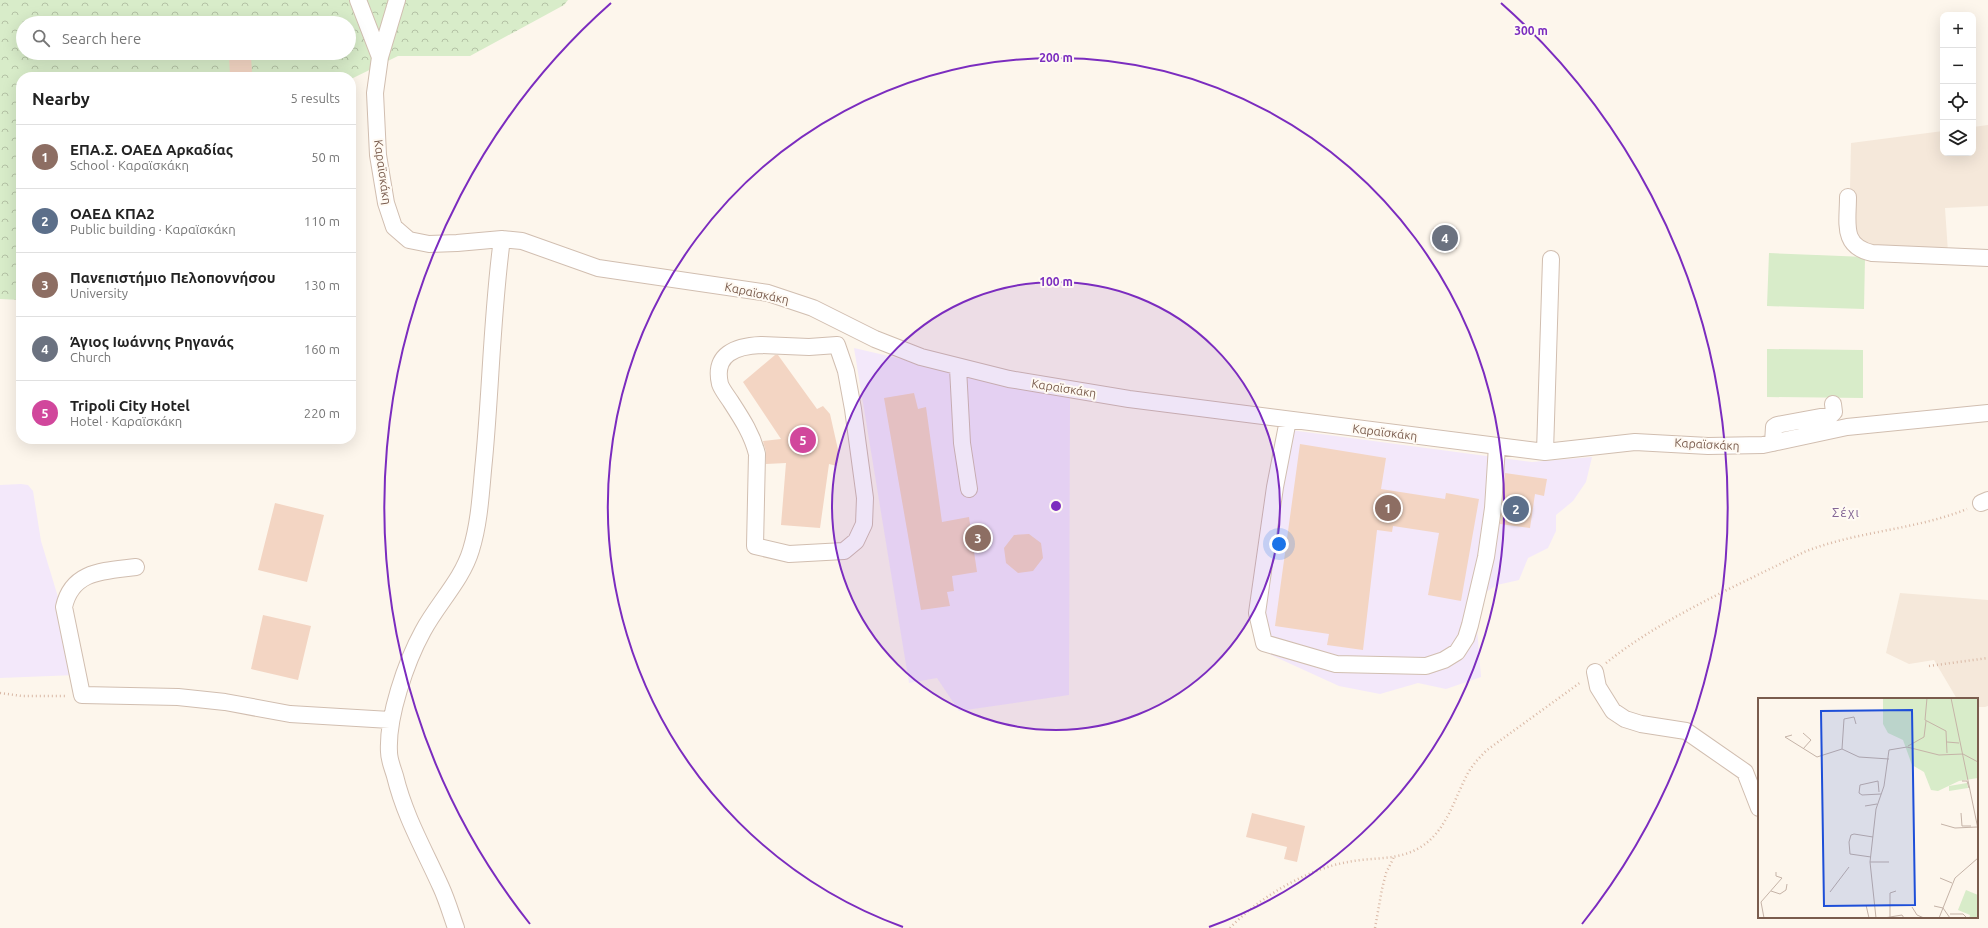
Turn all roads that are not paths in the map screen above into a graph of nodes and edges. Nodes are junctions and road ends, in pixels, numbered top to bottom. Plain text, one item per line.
1 (358, 0) edge
2 (397, 0) edge
3 (380, 57) junction
4 (1848, 197) dead end
5 (502, 239) junction
6 (1988, 258) edge
7 (1551, 259) dead end
8 (849, 326) junction
9 (837, 345) junction
10 (958, 368) junction
11 (1833, 404) dead end
12 (1988, 413) edge
13 (1288, 420) junction
14 (1773, 443) junction
15 (1497, 446) junction
16 (1545, 452) junction
17 (969, 489) dead end
18 (136, 567) dead end
19 (1595, 672) dead end
20 (390, 720) junction
21 (1758, 805) edge
22 (456, 928) edge

1 - 3 street
2 - 3 street, Καραϊσκάκη
3 - 5 street, Καραϊσκάκη
4 - 6 street
5 - 8 street, Καραϊσκάκη
5 - 20 street
7 - 16 street
8 - 9 street
8 - 10 street, Καραϊσκάκη
9 - 9 street
10 - 13 street, Καραϊσκάκη
10 - 17 street
11 - 14 street
12 - 14 street, Καραϊσκάκη
13 - 15 street, Καραϊσκάκη
13 - 15 street
14 - 16 street, Καραϊσκάκη
15 - 16 street, Καραϊσκάκη
18 - 20 street
19 - 21 street
20 - 22 street

